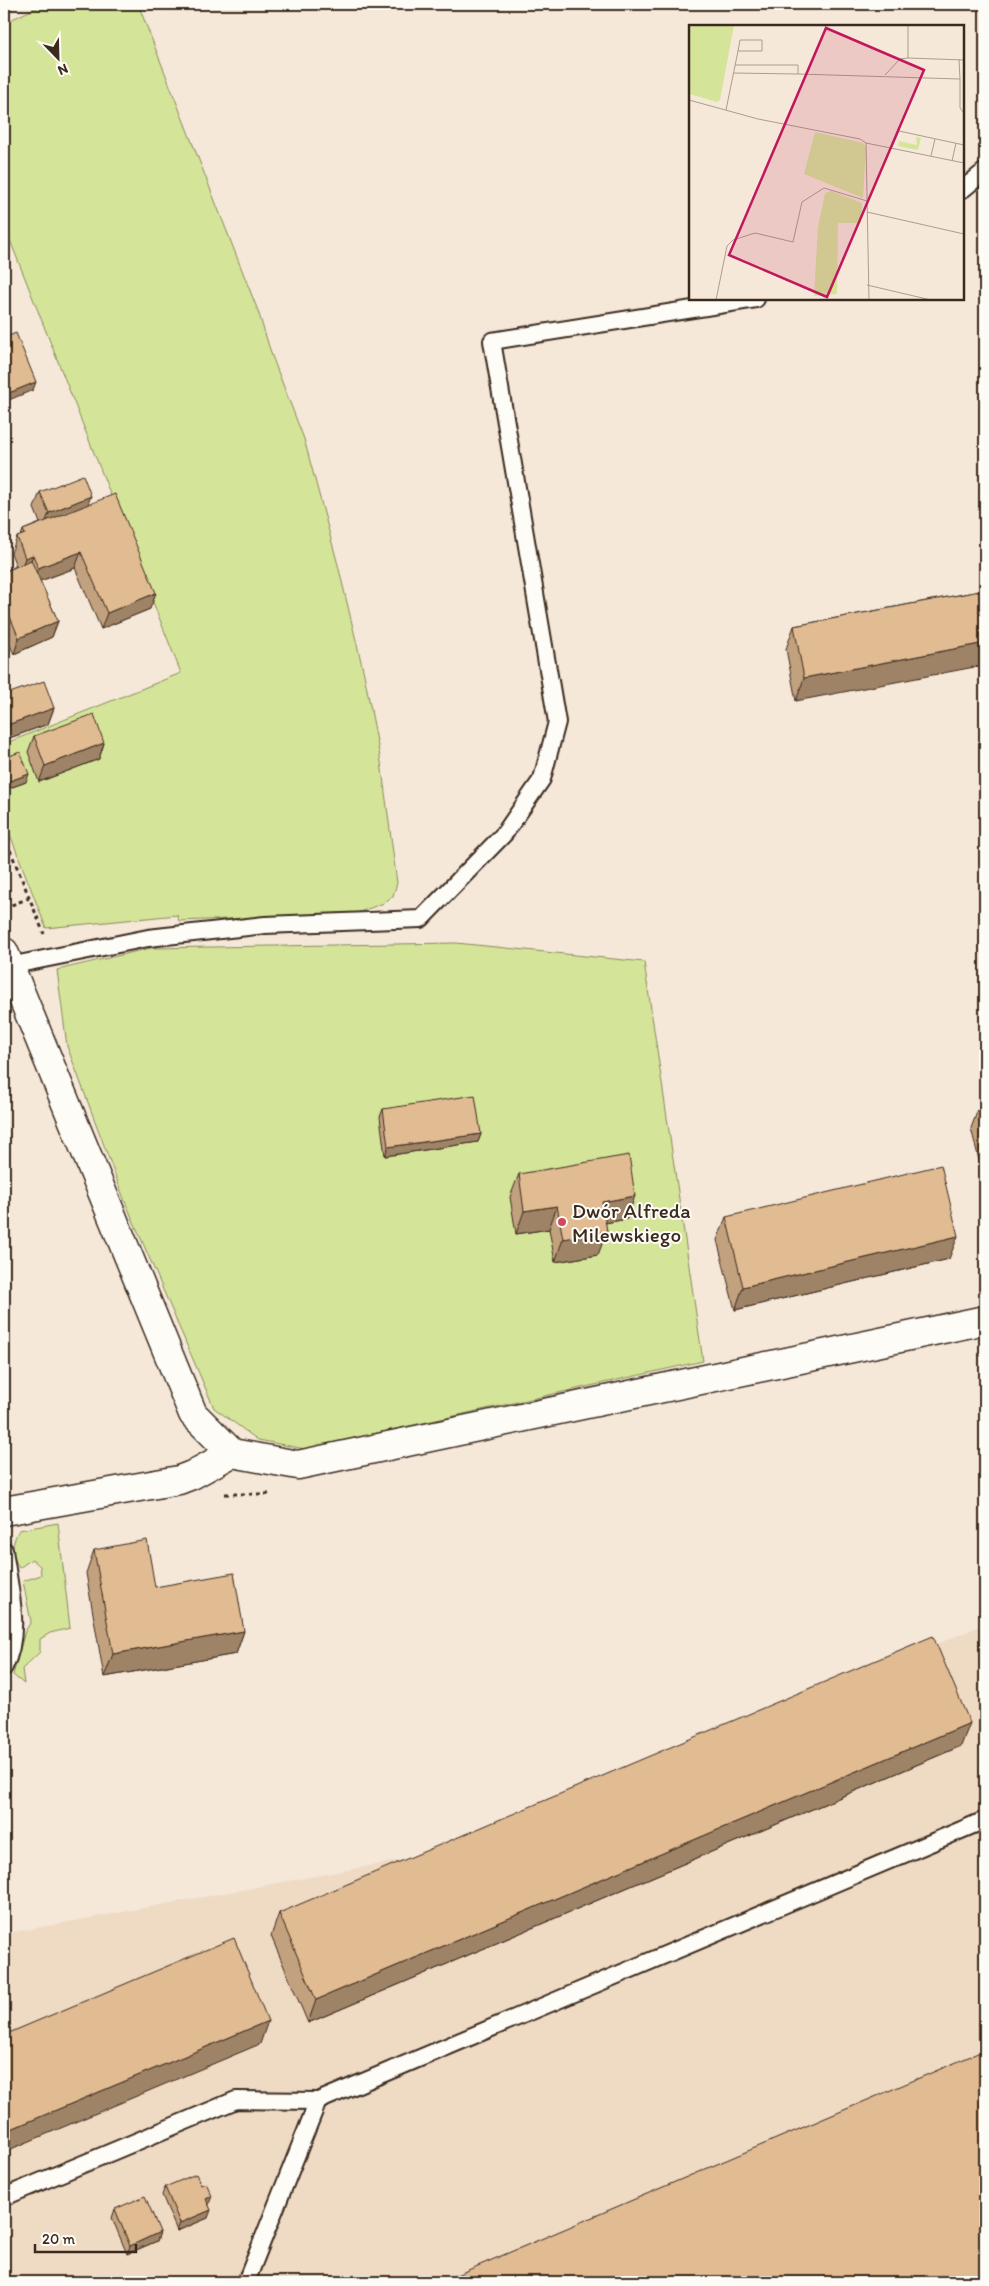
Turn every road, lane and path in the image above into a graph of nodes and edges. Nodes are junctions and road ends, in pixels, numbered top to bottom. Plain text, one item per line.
1 (985, 171) edge
2 (964, 188) edge
3 (750, 300) edge
4 (4, 835) edge
5 (29, 898) junction
6 (4, 908) edge
7 (53, 958) junction
8 (6, 959) edge
9 (985, 1320) edge
10 (232, 1453) junction
11 (4, 1511) edge
12 (4, 1550) edge
13 (4, 1666) edge
14 (985, 1820) edge
15 (318, 2101) junction
16 (4, 2197) edge
17 (246, 2282) edge

1 - 2 lane
3 - 7 lane
4 - 5 path
5 - 6 path
5 - 7 path
7 - 8 lane
8 - 10 street
9 - 10 street
10 - 11 street
12 - 13 lane
14 - 15 lane
15 - 16 lane
15 - 17 lane

